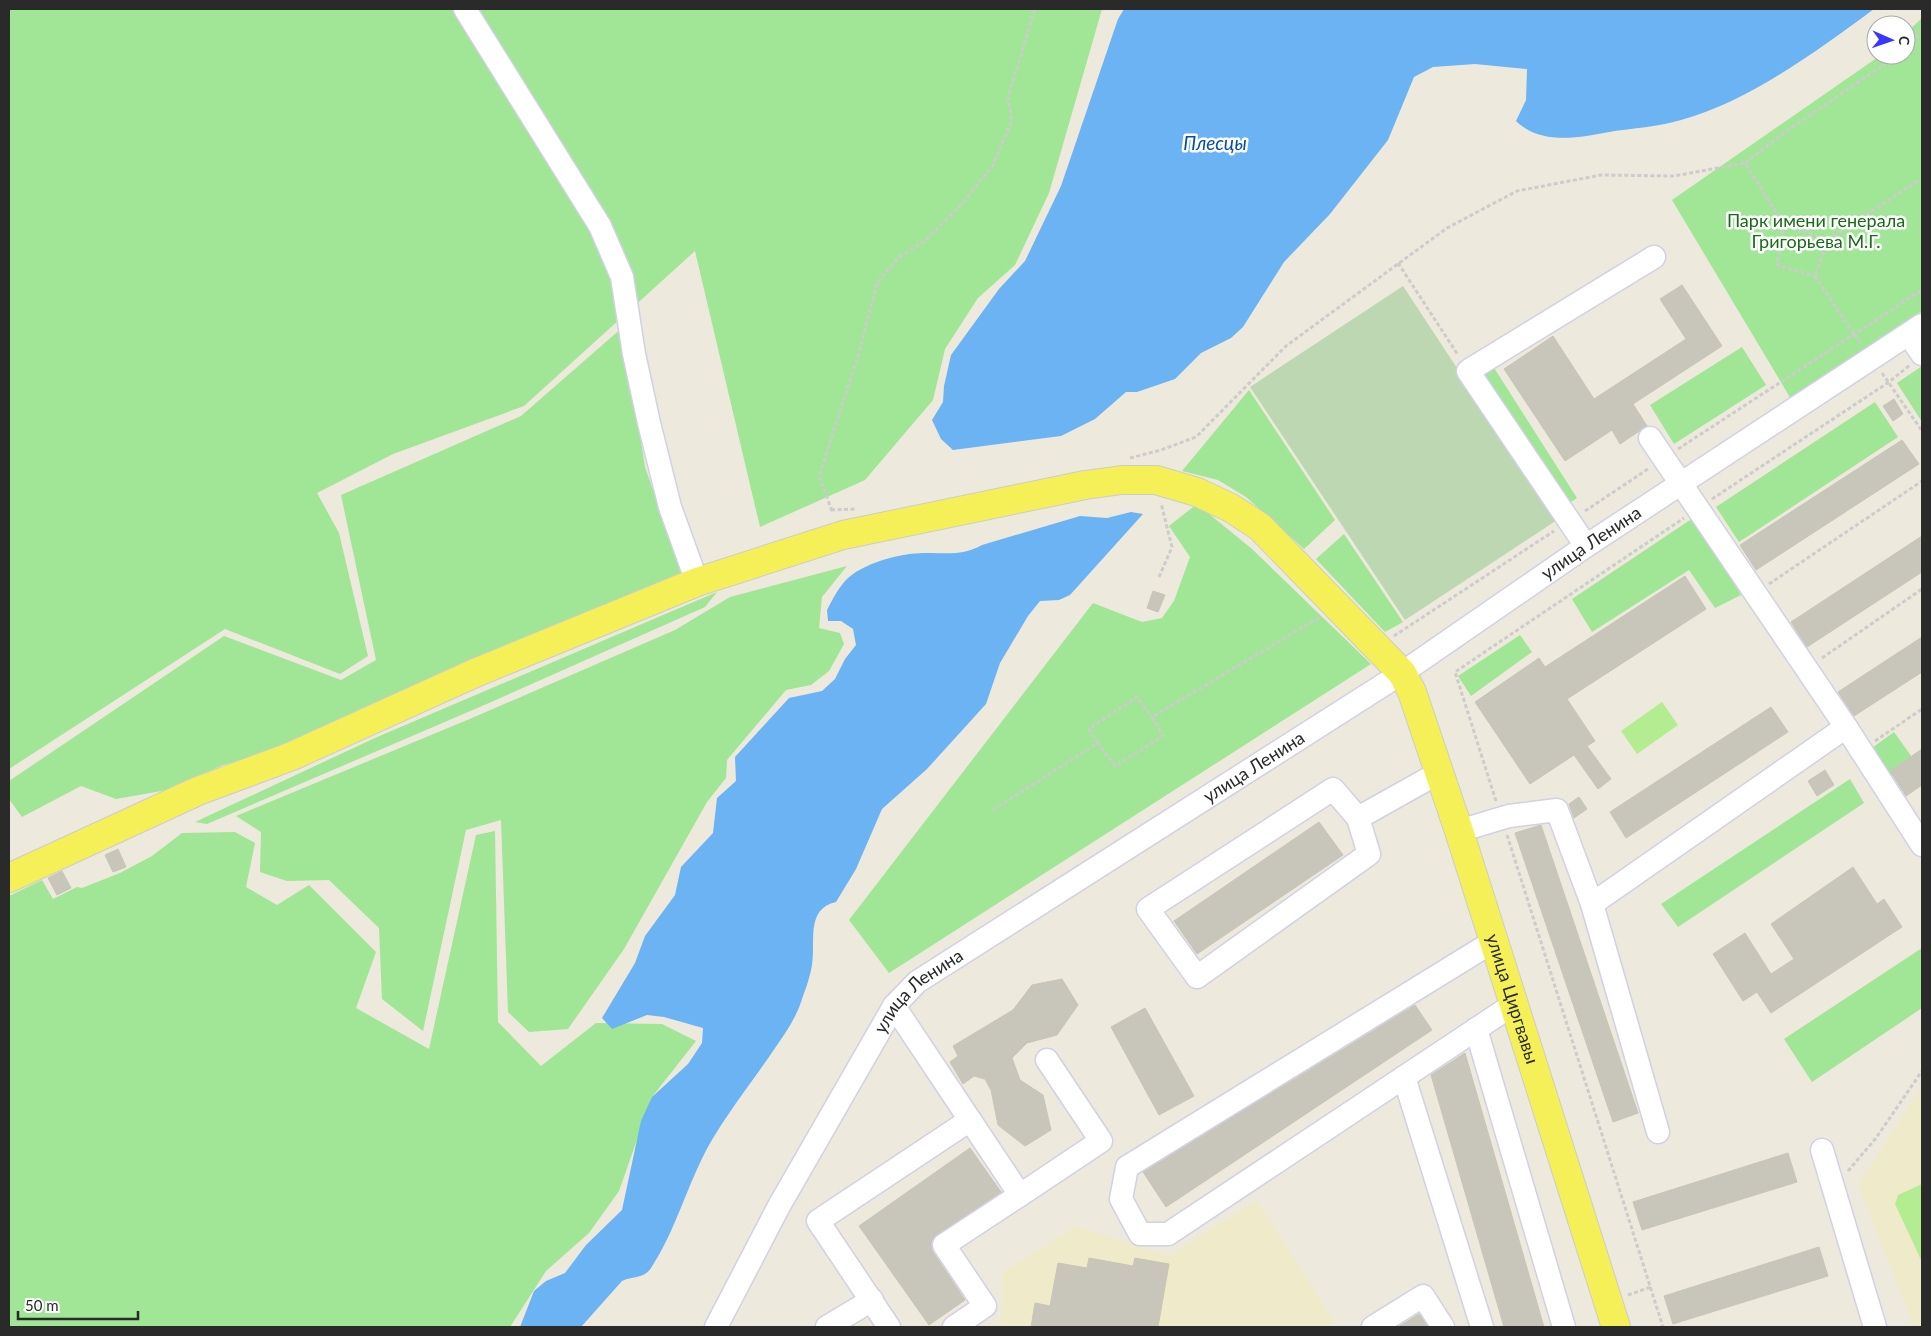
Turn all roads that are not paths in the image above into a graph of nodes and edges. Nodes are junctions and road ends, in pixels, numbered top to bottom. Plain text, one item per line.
1 (465, 9) edge
2 (1654, 256) dead end
3 (1915, 330) edge
4 (1919, 357) edge
5 (1650, 438) dead end
6 (1682, 484) junction
7 (1586, 546) junction
8 (697, 582) junction
9 (1402, 673) junction
10 (1846, 728) junction
11 (1440, 772) junction
12 (1358, 818) junction
13 (1459, 831) junction
14 (1922, 845) edge
15 (9, 878) edge
16 (1592, 904) junction
17 (1494, 941) junction
18 (1514, 1004) junction
19 (894, 1006) junction
20 (1476, 1029) junction
21 (1047, 1060) dead end
22 (1404, 1077) junction
23 (970, 1120) junction
24 (1658, 1132) dead end
25 (1822, 1150) dead end
26 (1020, 1195) junction
27 (872, 1300) junction
28 (716, 1327) edge
29 (827, 1327) edge
30 (889, 1327) edge
31 (954, 1327) edge
32 (1373, 1327) edge
33 (1442, 1327) edge
34 (1482, 1327) edge
35 (1564, 1327) edge
36 (1616, 1327) edge
37 (1875, 1327) edge

1 - 8 street
2 - 7 street
3 - 4 street
3 - 6 street, улица Ленина
5 - 6 street
6 - 7 street, улица Ленина
6 - 10 street
7 - 9 street, улица Ленина
8 - 9 main road, улица Циргвавы
8 - 15 main road, улица Циргвавы
9 - 11 main road, улица Циргвавы
9 - 19 street, улица Ленина
10 - 14 street
10 - 16 street
11 - 12 street
11 - 13 main road, улица Циргвавы
12 - 12 street
13 - 16 street
13 - 17 main road, улица Циргвавы
16 - 24 street
17 - 18 main road, улица Циргвавы
17 - 22 street
18 - 20 street
18 - 36 main road, улица Циргвавы
19 - 23 street
19 - 28 street, улица Ленина
20 - 22 street
20 - 35 street
21 - 26 street
22 - 34 street
23 - 26 street
23 - 27 street
25 - 37 street
26 - 31 street
27 - 29 street
27 - 30 street
32 - 33 street

